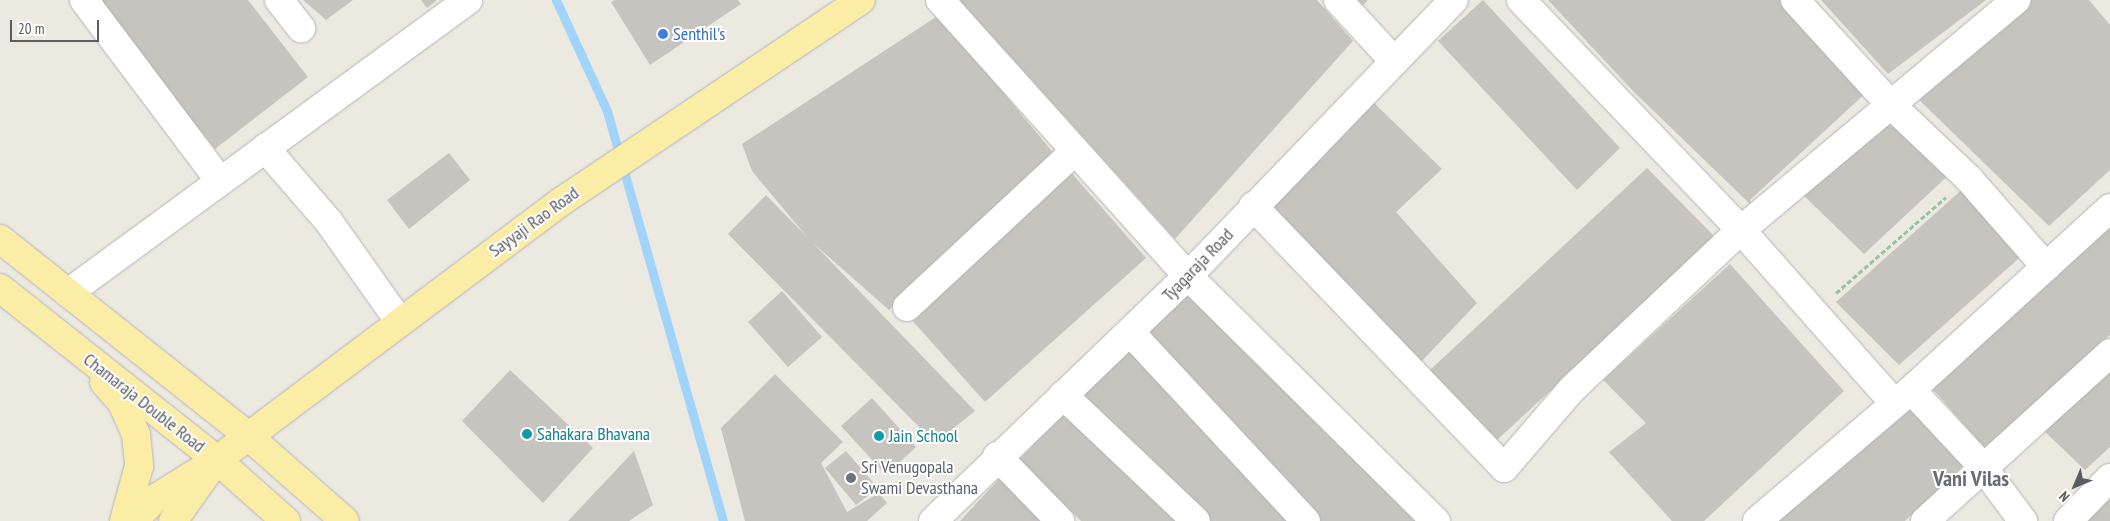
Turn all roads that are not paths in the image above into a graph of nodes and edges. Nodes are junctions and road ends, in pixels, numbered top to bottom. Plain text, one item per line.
1 (84, 0) edge
2 (279, 0) edge
3 (468, 0) edge
4 (861, 0) edge
5 (940, 0) edge
6 (1338, 0) edge
7 (1454, 0) edge
8 (1521, 0) edge
9 (1795, 0) edge
10 (2016, 0) edge
11 (300, 28) dead end
12 (1394, 62) junction
13 (1890, 104) junction
14 (265, 148) junction
15 (1072, 153) junction
16 (220, 181) junction
17 (1253, 206) junction
18 (2110, 208) edge
19 (1741, 230) junction
20 (0, 239) edge
21 (2046, 266) junction
22 (1188, 276) junction
23 (0, 288) edge
24 (68, 293) junction
25 (907, 307) dead end
26 (399, 321) junction
27 (1130, 333) junction
28 (2110, 353) edge
29 (82, 354) junction
30 (1063, 395) junction
31 (1907, 396) junction
32 (246, 435) junction
33 (997, 456) junction
34 (217, 460) junction
35 (1982, 466) junction
36 (2110, 478) edge
37 (124, 521) edge
38 (133, 521) edge
39 (172, 521) edge
40 (286, 521) edge
41 (345, 521) edge
42 (933, 521) edge
43 (1060, 521) edge
44 (1196, 521) edge
45 (1306, 521) edge
46 (1436, 521) edge
47 (1757, 521) edge
48 (1925, 521) edge
49 (2023, 521) edge
50 (2068, 521) edge

1 - 16 street
2 - 11 street
3 - 14 street
4 - 26 main road, Sayyaji Rao Road
5 - 15 street
6 - 12 street
7 - 12 street, Tyagaraja Road
8 - 19 street
9 - 13 street
10 - 13 street
12 - 17 street, Tyagaraja Road
13 - 19 street
13 - 21 street
14 - 16 street
14 - 26 street
15 - 22 street
15 - 25 street
16 - 24 street
17 - 19 street
17 - 22 street, Tyagaraja Road
18 - 21 street
19 - 31 street
20 - 24 main road
21 - 31 street
22 - 27 street, Tyagaraja Road
22 - 46 street
23 - 29 main road, Chamaraja Double Road
24 - 32 main road
26 - 32 main road, Sayyaji Rao Road
27 - 30 street, Tyagaraja Road
27 - 45 street
28 - 35 street
29 - 34 main road, Chamaraja Double Road
29 - 37 main road
30 - 33 street, Tyagaraja Road
30 - 44 street
31 - 35 street
31 - 47 street
32 - 34 main road, Sayyaji Rao Road
32 - 41 main road
33 - 42 street, Tyagaraja Road
33 - 43 street
34 - 38 main road, Sayyaji Rao Road
34 - 39 main road, Sayyaji Rao Road
34 - 40 main road, Chamaraja Double Road
35 - 48 street
35 - 49 street
36 - 50 street

